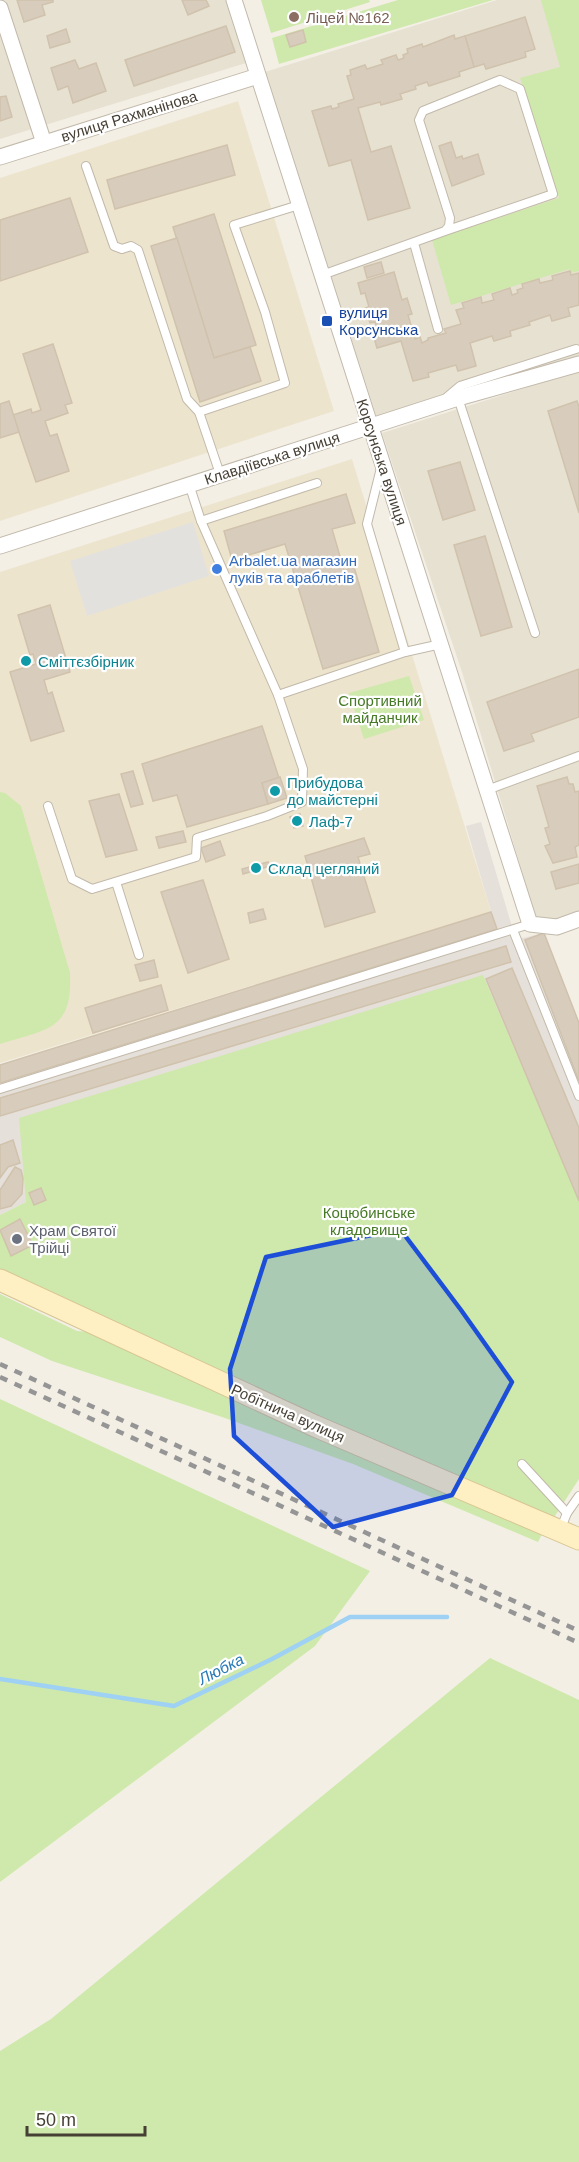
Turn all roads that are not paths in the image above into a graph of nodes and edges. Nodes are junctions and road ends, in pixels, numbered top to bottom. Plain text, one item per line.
1 (234, 0) edge
2 (0, 8) edge
3 (258, 76) junction
4 (44, 143) junction
5 (0, 157) edge
6 (86, 166) dead end
7 (299, 205) junction
8 (445, 231) junction
9 (414, 243) junction
10 (322, 275) junction
11 (438, 329) dead end
12 (577, 356) edge
13 (459, 398) junction
14 (440, 404) junction
15 (199, 412) junction
16 (370, 426) junction
17 (382, 463) junction
18 (220, 474) junction
19 (317, 483) dead end
20 (189, 484) junction
21 (201, 521) junction
22 (0, 546) edge
23 (535, 633) dead end
24 (441, 644) junction
25 (405, 652) junction
26 (278, 695) junction
27 (579, 756) edge
28 (488, 790) junction
29 (48, 806) dead end
30 (116, 882) junction
31 (579, 919) edge
32 (530, 924) junction
33 (513, 930) junction
34 (139, 955) dead end
35 (0, 1089) edge
36 (579, 1096) edge
37 (0, 1280) edge
38 (522, 1464) dead end
39 (579, 1496) edge
40 (569, 1528) edge

1 - 3 street, Корсунська вулиця
2 - 4 street
3 - 4 street, вулиця Рахманінова
3 - 7 street, Корсунська вулиця
4 - 5 street, вулиця Рахманінова
6 - 15 lane
7 - 10 street, Корсунська вулиця
7 - 15 lane
8 - 8 lane
8 - 9 lane
9 - 10 lane
9 - 11 lane
10 - 16 street, Корсунська вулиця
12 - 13 street, Клавдіївська вулиця
12 - 14 lane
13 - 14 street, Клавдіївська вулиця
13 - 23 lane
14 - 16 street, Клавдіївська вулиця
15 - 18 lane
16 - 17 street, Корсунська вулиця
16 - 18 street, Клавдіївська вулиця
17 - 24 street, Корсунська вулиця
17 - 25 lane
18 - 20 street, Клавдіївська вулиця
19 - 21 lane
20 - 21 lane
20 - 22 street, Клавдіївська вулиця
21 - 26 lane
24 - 25 lane
24 - 28 street, Корсунська вулиця
25 - 26 lane
26 - 30 lane
27 - 28 lane
28 - 32 street, Корсунська вулиця
29 - 30 lane
30 - 34 lane
31 - 32 street
32 - 33 lane
33 - 35 lane
33 - 36 lane
37 - 40 street, Робітнича вулиця
38 - 40 lane
39 - 40 lane

